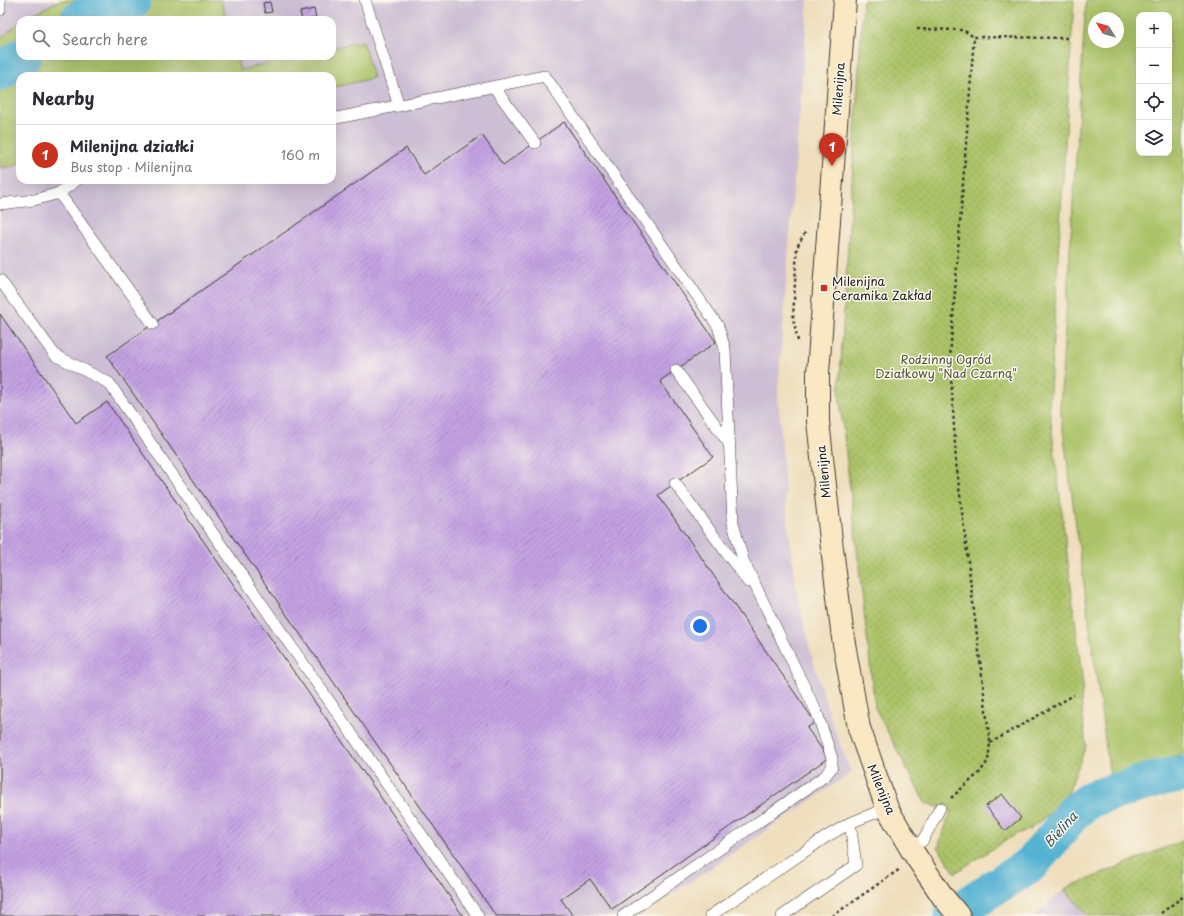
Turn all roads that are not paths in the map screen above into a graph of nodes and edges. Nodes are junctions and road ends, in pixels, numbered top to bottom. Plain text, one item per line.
1 (0, 0) edge
2 (365, 0) edge
3 (844, 0) edge
4 (0, 10) edge
5 (494, 87) junction
6 (399, 106) junction
7 (336, 118) edge
8 (535, 142) dead end
9 (71, 184) edge
10 (59, 193) junction
11 (0, 204) edge
12 (0, 280) edge
13 (153, 324) dead end
14 (676, 370) dead end
15 (730, 445) junction
16 (675, 483) dead end
17 (765, 605) junction
18 (887, 808) junction
19 (940, 808) road end
20 (850, 823) junction
21 (908, 857) junction
22 (478, 916) edge
23 (623, 916) edge
24 (710, 916) edge
25 (782, 916) edge
26 (960, 916) edge

1 - 4 lane
2 - 6 lane
3 - 18 street, Milenijna
5 - 6 lane
5 - 8 lane
5 - 15 lane
6 - 7 lane
9 - 10 lane
10 - 11 lane
10 - 13 lane
12 - 22 lane
14 - 15 lane
15 - 17 lane
16 - 17 lane
17 - 23 lane
18 - 20 lane
18 - 21 street, Milenijna
19 - 21 lane
20 - 24 lane
20 - 25 lane
21 - 26 street, Milenijna

